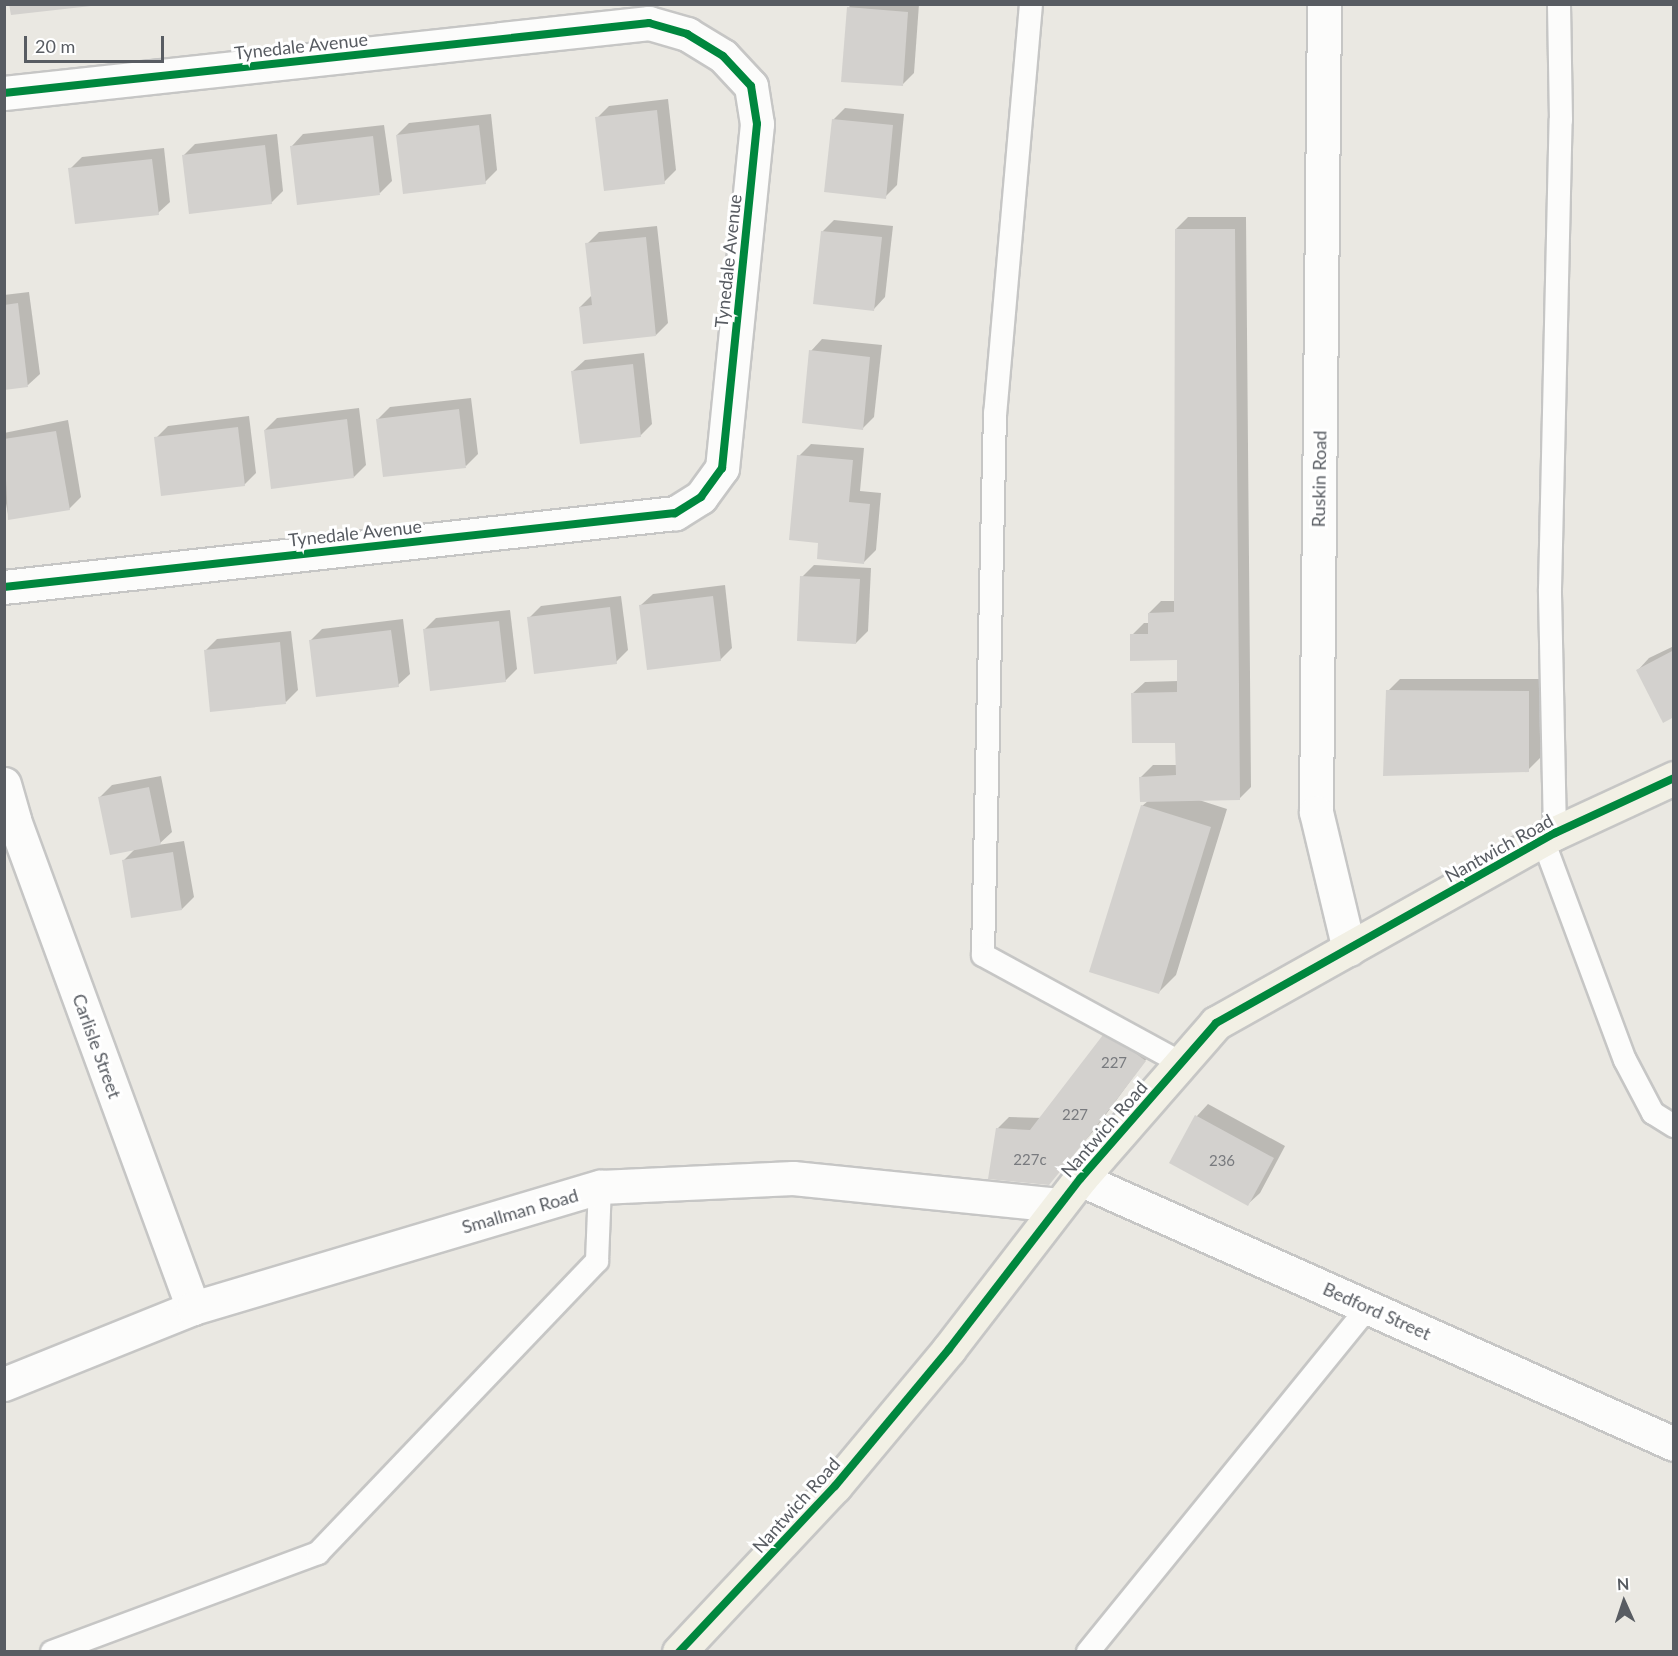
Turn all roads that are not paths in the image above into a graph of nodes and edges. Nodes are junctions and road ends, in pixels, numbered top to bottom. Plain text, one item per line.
1 (1030, 4) edge
2 (1324, 4) edge
3 (1559, 4) edge
4 (4, 93) edge
5 (4, 587) edge
6 (1674, 778) edge
7 (4, 784) edge
8 (9, 822) edge
9 (1549, 836) junction
10 (1349, 949) junction
11 (1183, 1064) junction
12 (1674, 1126) edge
13 (1080, 1179) junction
14 (600, 1187) junction
15 (1059, 1204) junction
16 (1368, 1307) junction
17 (193, 1308) junction
18 (4, 1384) edge
19 (1674, 1444) edge
20 (52, 1652) edge
21 (679, 1652) edge
22 (1088, 1652) edge

1 - 11 lane
2 - 10 street, Ruskin Road
3 - 9 lane
4 - 5 street, Tynedale Avenue
6 - 9 main road, Nantwich Road
7 - 8 street, Carlisle Street
8 - 17 street, Carlisle Street
9 - 10 main road, Nantwich Road
9 - 12 lane
10 - 11 main road, Nantwich Road
11 - 13 main road, Nantwich Road
13 - 15 main road, Nantwich Road
13 - 16 street, Bedford Street
14 - 15 street, Smallman Road
14 - 17 street, Smallman Road
14 - 20 lane
15 - 21 main road, Nantwich Road
16 - 19 street, Bedford Street
16 - 22 lane
17 - 18 street, Smallman Road

